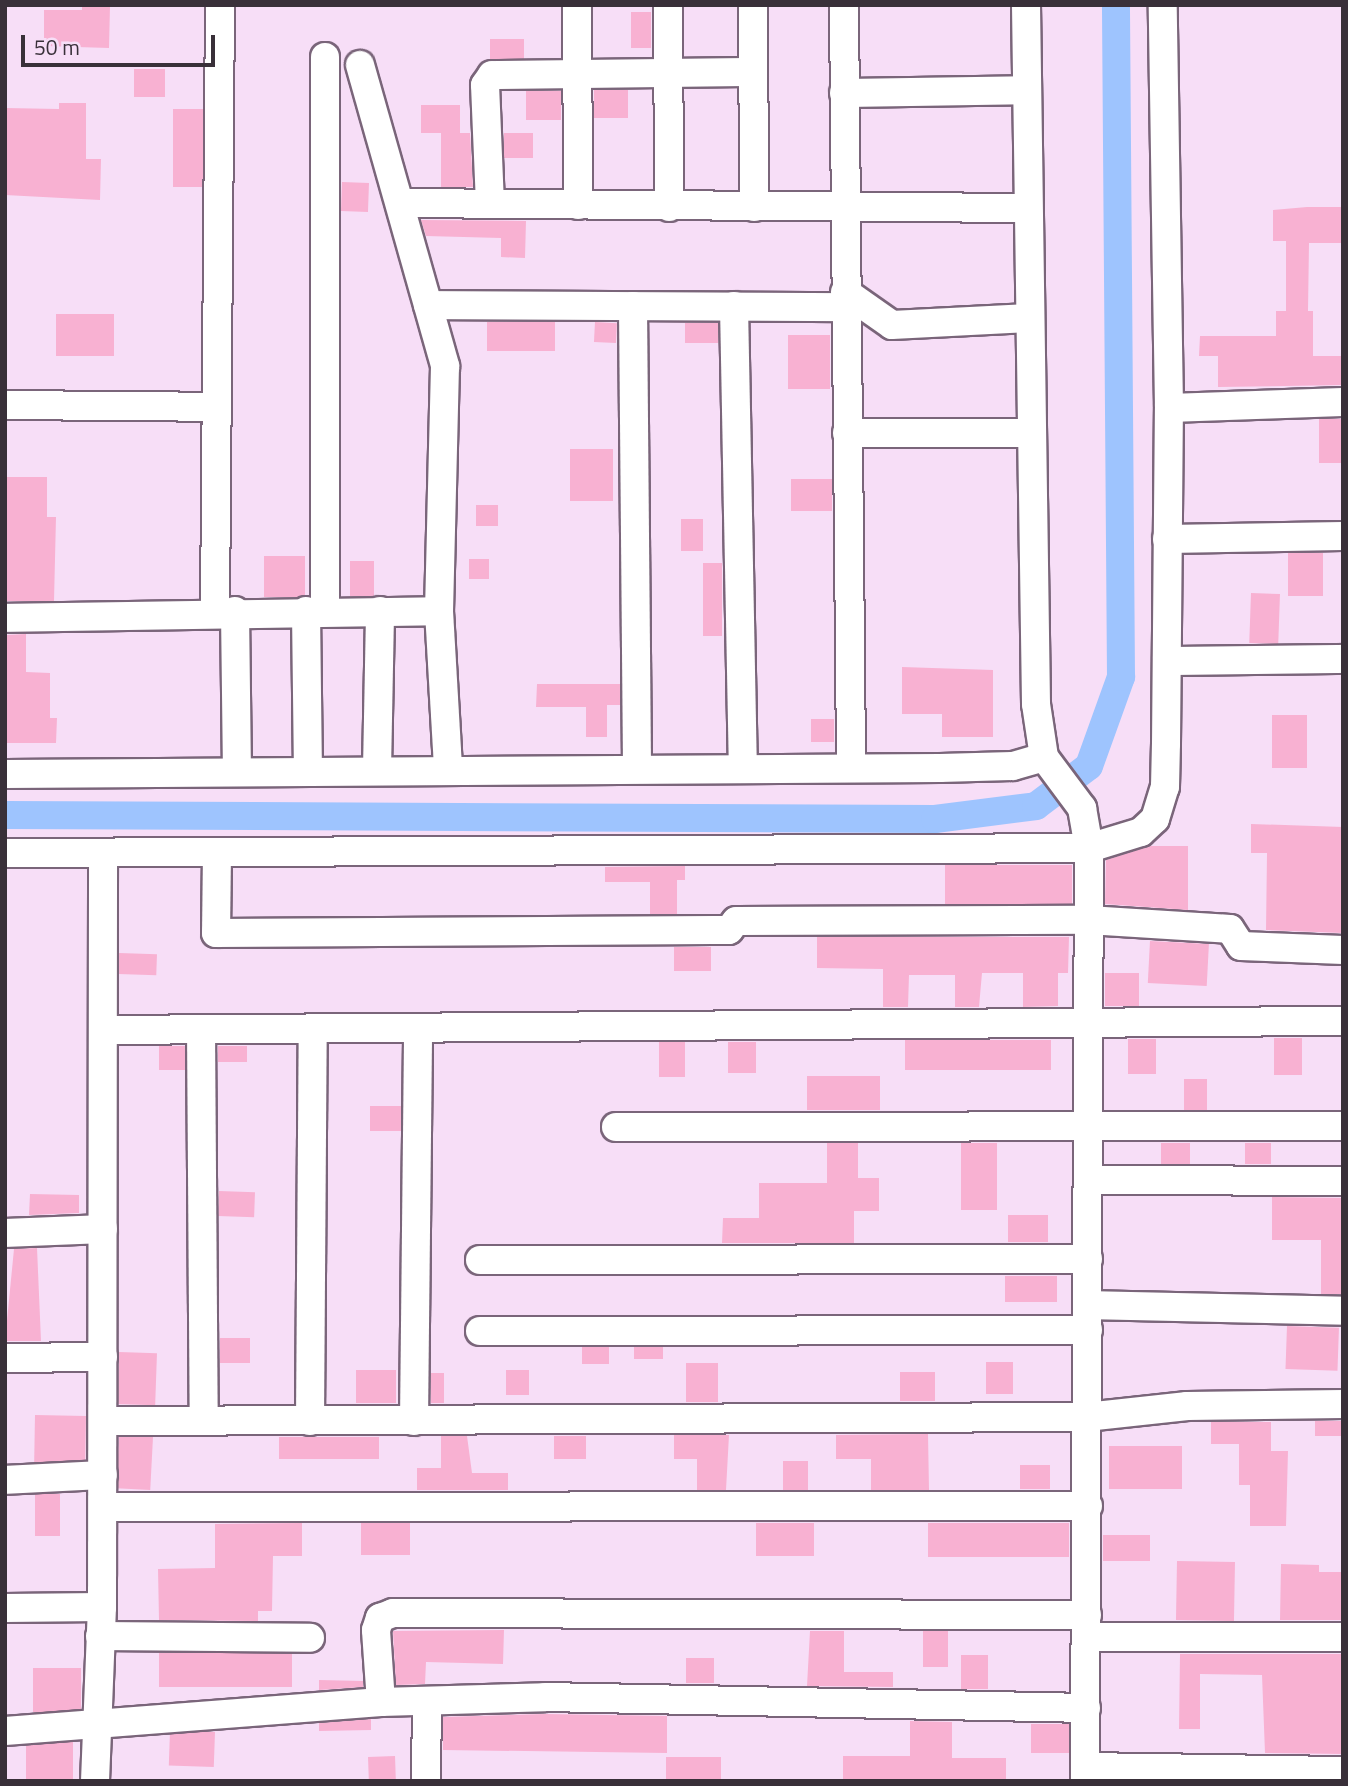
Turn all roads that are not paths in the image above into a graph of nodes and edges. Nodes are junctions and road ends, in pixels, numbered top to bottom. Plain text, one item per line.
1 (220, 5) edge
2 (577, 5) edge
3 (668, 5) edge
4 (753, 5) edge
5 (844, 5) edge
6 (1026, 5) edge
7 (1163, 5) edge
8 (325, 57) dead end
9 (360, 65) dead end
10 (668, 70) junction
11 (577, 71) junction
12 (753, 72) junction
13 (1026, 90) junction
14 (844, 93) junction
15 (400, 203) junction
16 (490, 204) junction
17 (578, 205) junction
18 (669, 207) junction
19 (754, 208) junction
20 (1028, 208) junction
21 (844, 209) junction
22 (845, 299) junction
23 (428, 305) junction
24 (633, 306) junction
25 (734, 306) junction
26 (1029, 318) junction
27 (1343, 402) edge
28 (5, 405) edge
29 (216, 407) junction
30 (1169, 408) junction
31 (847, 433) junction
32 (1031, 433) junction
33 (1343, 536) edge
34 (1167, 539) junction
35 (316, 610) junction
36 (225, 611) junction
37 (380, 611) junction
38 (439, 611) junction
39 (5, 618) edge
40 (1343, 659) edge
41 (1167, 661) junction
42 (1048, 762) junction
43 (637, 768) junction
44 (743, 768) junction
45 (851, 768) junction
46 (448, 769) junction
47 (308, 770) junction
48 (377, 770) junction
49 (237, 771) junction
50 (5, 774) edge
51 (1089, 848) junction
52 (5, 853) edge
53 (103, 853) junction
54 (218, 853) junction
55 (1088, 920) junction
56 (1343, 950) edge
57 (1343, 1021) edge
58 (1088, 1023) junction
59 (313, 1028) junction
60 (418, 1028) junction
61 (201, 1029) junction
62 (103, 1030) junction
63 (1088, 1126) junction
64 (1343, 1126) edge
65 (616, 1127) dead end
66 (1088, 1180) junction
67 (1343, 1181) edge
68 (103, 1229) junction
69 (5, 1233) edge
70 (1088, 1259) junction
71 (480, 1260) dead end
72 (1343, 1311) edge
73 (1088, 1317) junction
74 (480, 1331) dead end
75 (103, 1357) junction
76 (5, 1358) edge
77 (1343, 1404) edge
78 (1086, 1417) junction
79 (103, 1420) junction
80 (204, 1420) junction
81 (310, 1420) junction
82 (414, 1421) junction
83 (103, 1475) junction
84 (5, 1480) edge
85 (1088, 1506) junction
86 (103, 1507) junction
87 (102, 1607) junction
88 (5, 1608) edge
89 (1087, 1626) junction
90 (100, 1636) junction
91 (1343, 1637) edge
92 (310, 1638) dead end
93 (427, 1701) junction
94 (381, 1702) junction
95 (1086, 1708) junction
96 (95, 1726) junction
97 (5, 1731) edge
98 (1343, 1771) edge
99 (1085, 1774) edge
100 (95, 1781) edge
101 (426, 1781) edge

1 - 29 street
2 - 11 street
3 - 10 street
4 - 12 street
5 - 14 street
6 - 13 street
7 - 30 street
8 - 35 street
9 - 15 street
10 - 11 street
10 - 12 street
10 - 18 street
11 - 16 street
11 - 17 street
12 - 19 street
13 - 14 street
13 - 20 street
14 - 21 street
15 - 16 street
15 - 23 street
16 - 17 street
17 - 18 street
18 - 19 street
19 - 21 street
20 - 21 street
20 - 26 street
21 - 22 street
22 - 25 street
22 - 26 street
22 - 31 street
23 - 24 street
23 - 38 street
24 - 25 street
24 - 43 street
25 - 44 street
26 - 32 street
27 - 30 street
28 - 29 street
29 - 36 street
30 - 34 street
31 - 32 street
31 - 45 street
32 - 42 street
33 - 34 street
34 - 41 street
35 - 36 street
35 - 37 street
35 - 47 street
36 - 39 street
36 - 49 street
37 - 38 street
37 - 48 street
38 - 46 street
40 - 41 street
41 - 51 street
42 - 45 street
42 - 51 street
43 - 44 street
43 - 46 street
44 - 45 street
46 - 48 street
47 - 48 street
47 - 49 street
49 - 50 street
51 - 54 street
51 - 55 street
52 - 53 street
53 - 54 street
53 - 62 street
54 - 55 street
55 - 56 street
55 - 58 street
57 - 58 street
58 - 60 street
58 - 63 street
59 - 60 street
59 - 61 street
59 - 81 street
60 - 82 street
61 - 62 street
61 - 80 street
62 - 68 street
63 - 64 street
63 - 65 street
63 - 66 street
66 - 67 street
66 - 70 street
68 - 69 street
68 - 75 street
70 - 71 street
70 - 73 street
72 - 73 street
73 - 74 street
73 - 78 street
75 - 76 street
75 - 79 street
77 - 78 street
78 - 82 street
78 - 85 street
79 - 80 street
79 - 83 street
80 - 81 street
81 - 82 street
83 - 84 street
83 - 86 street
85 - 86 street
85 - 89 street
86 - 87 street
87 - 88 street
87 - 90 street
89 - 91 street
89 - 94 street
89 - 95 street
90 - 92 street
90 - 96 street
93 - 94 street
93 - 95 street
93 - 101 street
94 - 96 street
95 - 99 street
96 - 97 street
96 - 100 street
98 - 99 street

